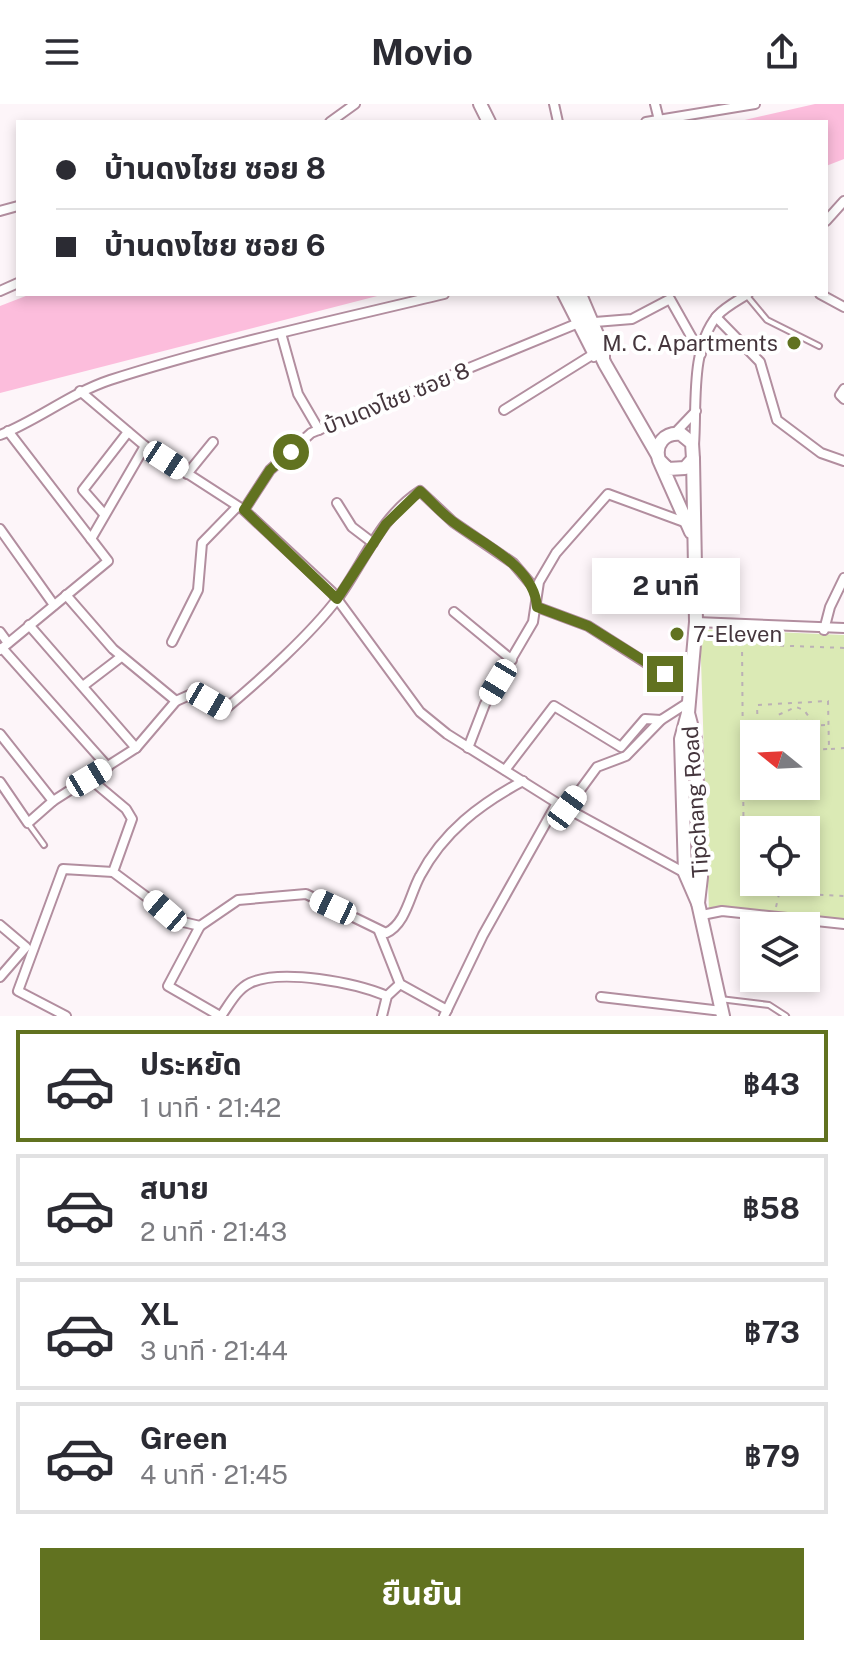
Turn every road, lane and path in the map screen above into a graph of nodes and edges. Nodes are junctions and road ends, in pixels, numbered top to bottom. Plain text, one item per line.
1 (355, 104) edge
2 (655, 104) edge
3 (755, 104) edge
4 (333, 120) edge
5 (659, 120) joint
6 (844, 201) edge
7 (840, 213) edge
8 (436, 296) edge
9 (564, 296) edge
10 (573, 296) edge
11 (582, 296) edge
12 (746, 296) edge
13 (748, 296) edge
14 (824, 296) edge
15 (844, 307) edge
16 (716, 317) junction
17 (585, 322) junction
18 (281, 333) junction
19 (819, 346) dead end
20 (701, 354) junction
21 (592, 355) junction
22 (605, 364) junction
23 (844, 389) edge
24 (80, 391) junction
25 (844, 399) edge
26 (504, 410) dead end
27 (696, 411) junction
28 (635, 417) junction
29 (319, 430) junction
30 (128, 432) junction
31 (4, 433) edge
32 (670, 435) junction
33 (213, 442) dead end
34 (145, 446) junction
35 (693, 454) junction
36 (658, 457) junction
37 (844, 461) edge
38 (187, 474) junction
39 (337, 503) dead end
40 (240, 508) junction
41 (104, 514) junction
42 (687, 524) junction
43 (0, 529) edge
44 (693, 537) junction
45 (91, 539) junction
46 (373, 543) junction
47 (844, 578) edge
48 (536, 590) junction
49 (66, 595) junction
50 (337, 599) junction
51 (54, 605) junction
52 (537, 607) junction
53 (454, 612) dead end
54 (696, 622) junction
55 (29, 625) junction
56 (844, 628) edge
57 (824, 630) junction
58 (0, 632) edge
59 (172, 642) dead end
60 (3, 647) edge
61 (844, 648) edge
62 (121, 657) junction
63 (512, 660) junction
64 (83, 686) junction
65 (176, 701) junction
66 (689, 702) junction
67 (792, 705) junction
68 (793, 719) edge
69 (661, 720) junction
70 (741, 720) edge
71 (758, 720) edge
72 (776, 720) edge
73 (810, 720) edge
74 (829, 725) junction
75 (820, 726) edge
76 (0, 734) edge
77 (136, 748) junction
78 (468, 748) junction
79 (844, 748) edge
80 (820, 749) edge
81 (829, 749) junction
82 (108, 767) junction
83 (505, 770) junction
84 (89, 778) junction
85 (523, 781) junction
86 (0, 782) edge
87 (53, 801) junction
88 (557, 803) junction
89 (567, 808) junction
90 (28, 823) junction
91 (44, 845) dead end
92 (113, 872) junction
93 (685, 873) junction
94 (820, 895) edge
95 (844, 896) edge
96 (700, 909) junction
97 (740, 913) edge
98 (820, 921) edge
99 (844, 924) edge
100 (0, 925) edge
101 (200, 926) junction
102 (379, 931) junction
103 (0, 977) edge
104 (400, 984) junction
105 (387, 996) junction
106 (601, 997) dead end
107 (721, 1009) edge
108 (446, 1013) edge
109 (66, 1016) edge
110 (220, 1016) edge
111 (382, 1016) edge
112 (786, 1016) edge

1 - 4 street
2 - 5 street
3 - 5 street
6 - 7 street
8 - 18 street
9 - 17 street
10 - 17 street, Tipchang Road
11 - 17 street
12 - 16 street
13 - 19 lane
14 - 15 street
16 - 20 street, Tipchang Road
16 - 37 street
17 - 20 street, บ้านดงไชย ซอย 8
17 - 21 street
17 - 22 street, Tipchang Road
17 - 29 street, บ้านดงไชย ซอย 8
18 - 24 street
18 - 29 street
20 - 27 street, Tipchang Road
21 - 22 street
21 - 26 street
22 - 28 street, Tipchang Road
23 - 25 street
24 - 30 street
24 - 31 street
27 - 32 street
27 - 35 street, Tipchang Road
28 - 32 street
28 - 36 street, Tipchang Road
29 - 40 street, บ้านดงไชย ซอย 8
30 - 34 street
30 - 41 street
31 - 45 street
32 - 35 street
32 - 36 street
33 - 38 street
34 - 38 street
34 - 41 street
35 - 36 street
35 - 44 street, Tipchang Road
36 - 42 street, Tipchang Road
38 - 40 street
39 - 46 street
40 - 50 street
40 - 59 street, บ้านดงไชย ซอย 8
41 - 45 street
42 - 44 street, Tipchang Road
42 - 48 street
43 - 51 street
44 - 54 street, Tipchang Road
45 - 49 street
46 - 48 street
46 - 50 street
47 - 57 street
48 - 52 street
49 - 51 street
49 - 62 street
50 - 65 street
50 - 78 street
51 - 55 street
52 - 63 street
52 - 66 street
53 - 63 street
54 - 57 street
54 - 66 street, Tipchang Road
55 - 60 street
55 - 64 street
56 - 57 street
58 - 60 street
60 - 82 street
61 - 70 path
62 - 64 street
62 - 65 street
63 - 78 street
64 - 77 street
65 - 77 street
66 - 69 street
66 - 93 street
66 - 96 street, Tipchang Road
67 - 68 path
67 - 71 path
67 - 72 path
67 - 73 path
67 - 74 path
69 - 83 street
69 - 89 street
74 - 75 path
74 - 81 path
76 - 87 street
77 - 82 street
78 - 83 street
79 - 81 path
80 - 81 path
82 - 84 street
83 - 85 street
84 - 87 street
84 - 92 street
85 - 88 street
85 - 102 street
86 - 90 street
87 - 90 street
88 - 89 street
88 - 108 street
89 - 93 street
90 - 91 lane
92 - 101 street
92 - 109 street
93 - 96 street
94 - 95 path
96 - 97 street
96 - 107 street, Tipchang Road
98 - 99 street
100 - 103 street
101 - 102 street
101 - 110 street
102 - 104 street
104 - 105 street
104 - 108 street
105 - 110 street
105 - 111 street
106 - 107 street
107 - 112 lane

